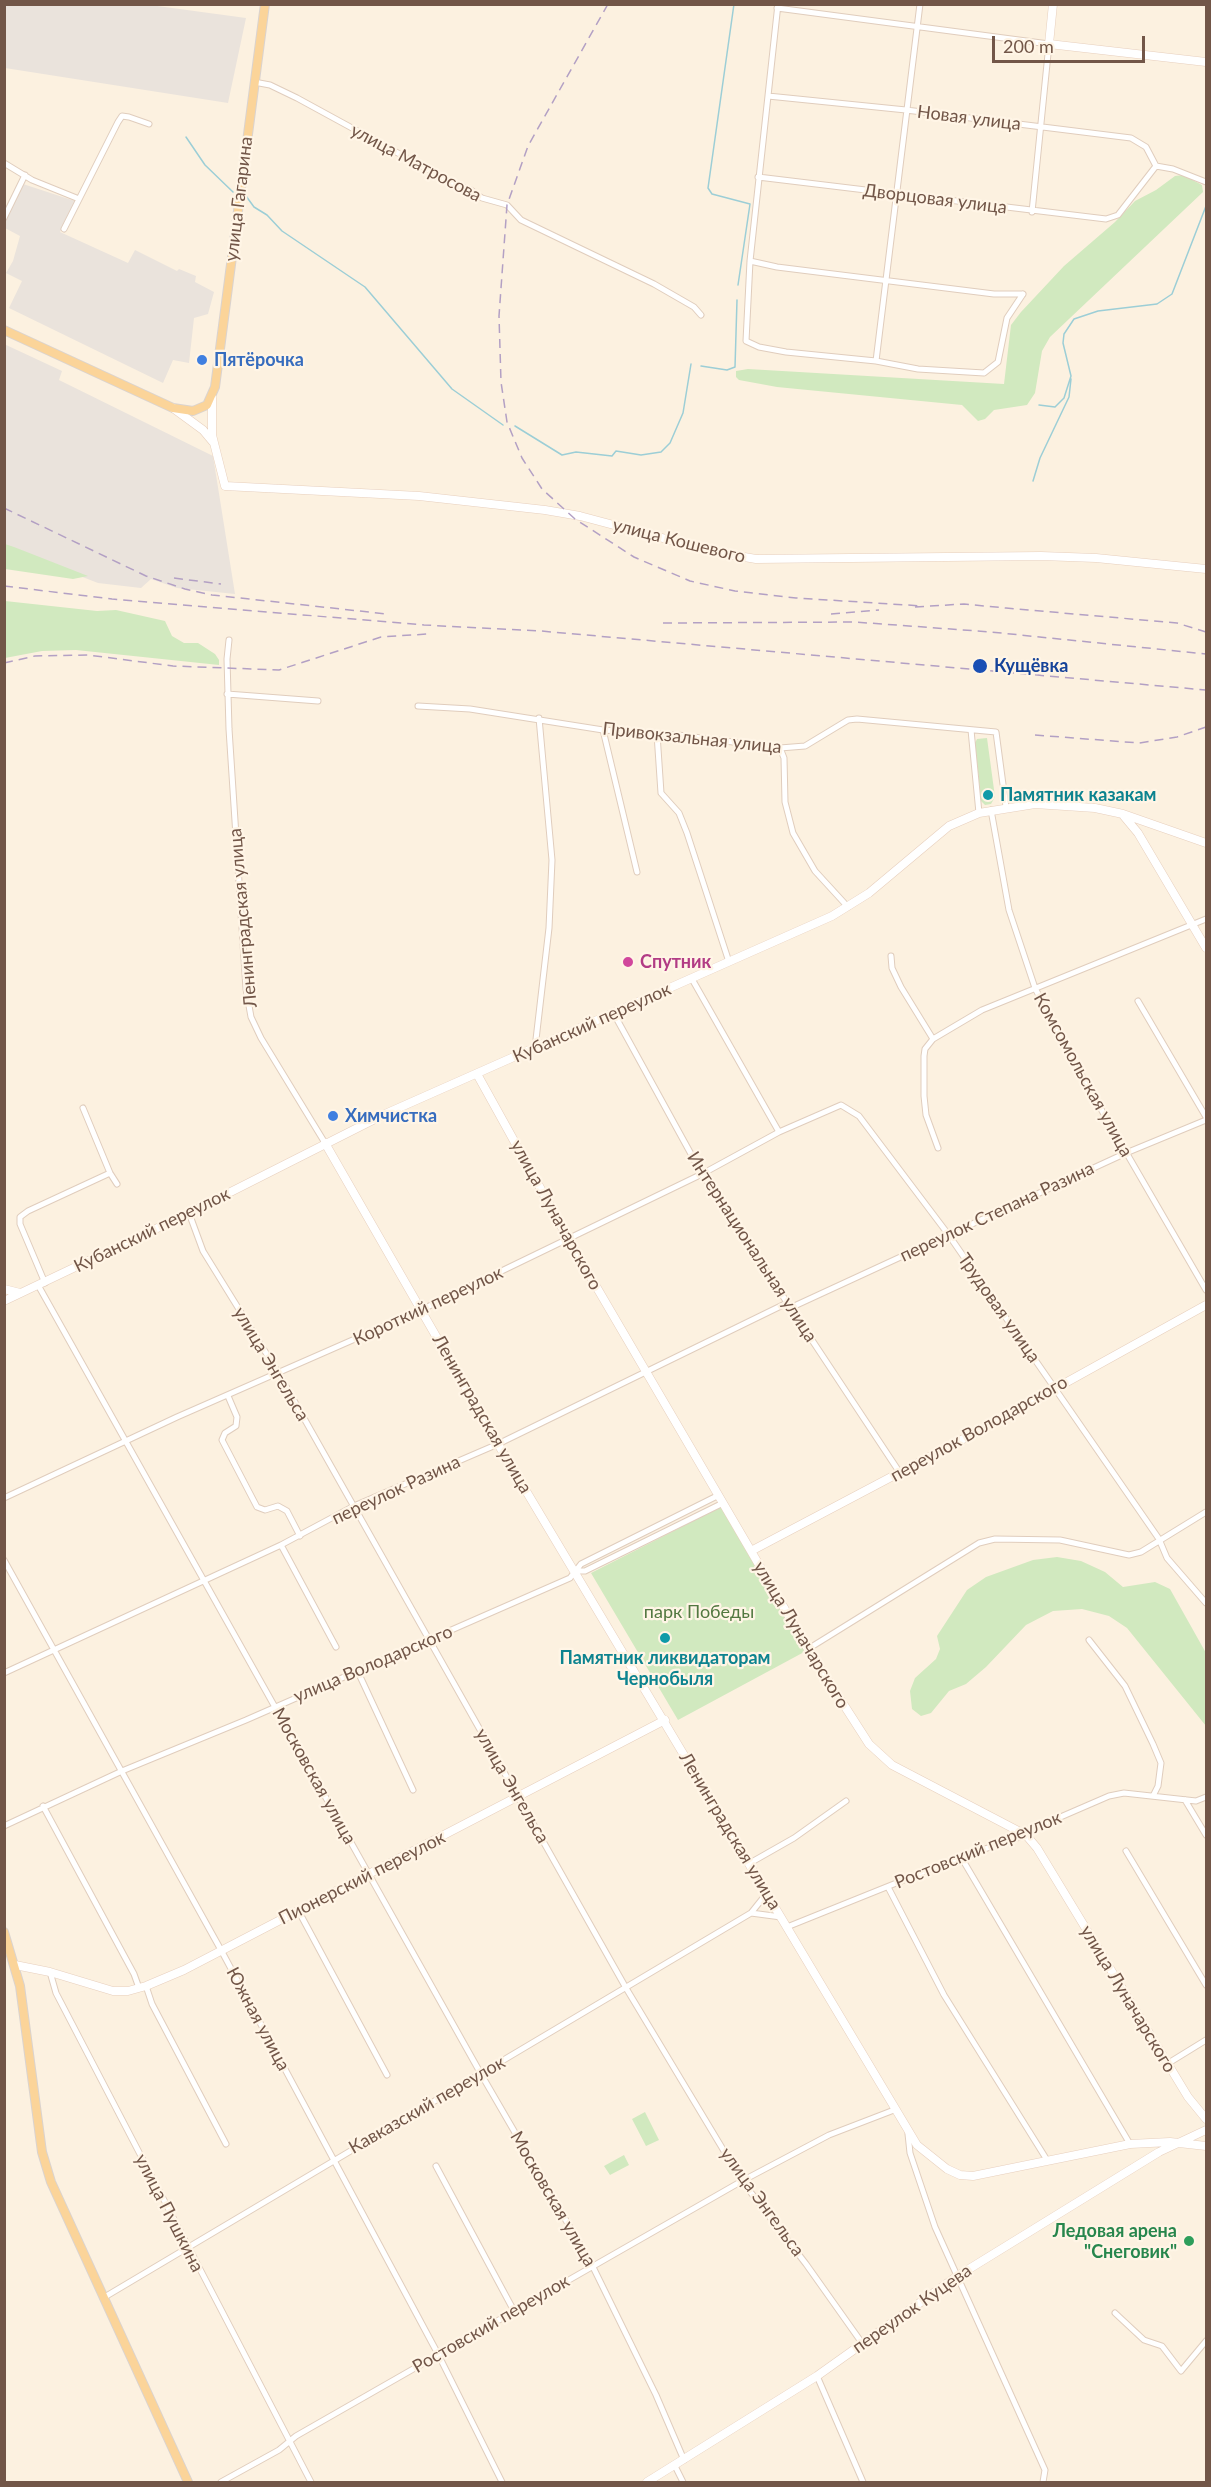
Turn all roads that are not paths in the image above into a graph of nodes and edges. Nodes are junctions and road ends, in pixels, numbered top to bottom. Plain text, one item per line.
1 (265, 4) edge
2 (920, 4) edge
3 (1053, 4) edge
4 (777, 6) edge
5 (918, 26) junction
6 (1048, 44) junction
7 (1206, 62) edge
8 (254, 82) junction
9 (768, 96) junction
10 (906, 110) junction
11 (149, 124) dead end
12 (1041, 127) junction
13 (4, 163) edge
14 (1156, 166) junction
15 (26, 175) junction
16 (759, 177) junction
17 (1206, 182) edge
18 (896, 194) junction
19 (79, 199) junction
20 (1032, 212) junction
21 (4, 218) edge
22 (64, 229) dead end
23 (750, 261) junction
24 (886, 280) junction
25 (701, 315) dead end
26 (4, 330) edge
27 (876, 361) junction
28 (213, 394) junction
29 (173, 408) junction
30 (213, 443) junction
31 (225, 486) joint
32 (1206, 569) edge
33 (229, 640) dead end
34 (227, 694) junction
35 (318, 701) dead end
36 (418, 706) dead end
37 (539, 718) junction
38 (603, 730) junction
39 (971, 730) junction
40 (657, 734) junction
41 (780, 748) junction
42 (1005, 807) junction
43 (991, 810) junction
44 (979, 813) junction
45 (1123, 814) junction
46 (1206, 843) edge
47 (637, 872) dead end
48 (848, 907) junction
49 (1206, 919) edge
50 (1192, 924) junction
51 (1206, 948) edge
52 (891, 956) dead end
53 (729, 962) junction
54 (692, 979) junction
55 (1035, 988) junction
56 (1138, 1001) dead end
57 (614, 1014) junction
58 (933, 1039) junction
59 (535, 1049) junction
60 (477, 1074) junction
61 (846, 1106) joint
62 (82, 1108) dead end
63 (1206, 1119) edge
64 (779, 1132) junction
65 (325, 1143) junction
66 (938, 1148) dead end
67 (1126, 1153) junction
68 (110, 1173) junction
69 (702, 1174) junction
70 (117, 1184) dead end
71 (189, 1213) junction
72 (948, 1234) junction
73 (569, 1240) junction
74 (42, 1284) junction
75 (4, 1288) edge
76 (1206, 1290) edge
77 (20, 1293) junction
78 (4, 1301) edge
79 (788, 1305) junction
80 (1206, 1305) edge
81 (421, 1310) junction
82 (646, 1372) junction
83 (279, 1374) junction
84 (1055, 1388) junction
85 (228, 1396) junction
86 (126, 1442) junction
87 (498, 1444) junction
88 (900, 1473) junction
89 (718, 1494) junction
90 (4, 1497) edge
91 (723, 1503) junction
92 (354, 1506) junction
93 (1206, 1512) edge
94 (300, 1536) junction
95 (1160, 1539) junction
96 (281, 1545) junction
97 (751, 1551) junction
98 (4, 1560) edge
99 (575, 1571) junction
100 (204, 1581) junction
101 (1206, 1603) edge
102 (427, 1640) junction
103 (1089, 1640) dead end
104 (336, 1647) dead end
105 (56, 1649) junction
106 (808, 1649) junction
107 (358, 1672) junction
108 (4, 1673) edge
109 (274, 1706) junction
110 (665, 1720) junction
111 (122, 1771) junction
112 (413, 1790) dead end
113 (1153, 1796) junction
114 (1206, 1797) edge
115 (519, 1798) junction
116 (1185, 1800) junction
117 (846, 1801) dead end
118 (43, 1806) junction
119 (4, 1826) edge
120 (1026, 1835) junction
121 (1206, 1835) edge
122 (1126, 1851) dead end
123 (961, 1857) junction
124 (750, 1863) junction
125 (369, 1875) junction
126 (888, 1887) junction
127 (767, 1893) junction
128 (298, 1910) junction
129 (751, 1912) junction
130 (781, 1917) junction
131 (787, 1927) junction
132 (4, 1932) edge
133 (221, 1950) junction
134 (4, 1962) edge
135 (15, 1965) junction
136 (50, 1972) junction
137 (1206, 1985) edge
138 (142, 1987) junction
139 (626, 1988) junction
140 (1206, 2040) edge
141 (1167, 2064) junction
142 (481, 2074) junction
143 (387, 2075) dead end
144 (894, 2110) junction
145 (1206, 2119) edge
146 (1206, 2130) edge
147 (908, 2134) junction
148 (1181, 2143) junction
149 (226, 2144) dead end
150 (1130, 2144) junction
151 (1206, 2146) edge
152 (333, 2159) junction
153 (1047, 2160) junction
154 (436, 2166) dead end
155 (947, 2169) joint
156 (742, 2181) junction
157 (187, 2247) junction
158 (593, 2267) junction
159 (956, 2277) junction
160 (103, 2298) junction
161 (514, 2312) junction
162 (1115, 2313) dead end
163 (1206, 2341) edge
164 (862, 2343) junction
165 (438, 2354) junction
166 (817, 2376) junction
167 (290, 2442) junction
168 (684, 2460) junction
169 (675, 2466) junction
170 (189, 2482) edge
171 (221, 2482) edge
172 (311, 2482) edge
173 (502, 2482) edge
174 (647, 2482) edge
175 (683, 2482) edge
176 (863, 2482) edge
177 (1043, 2482) edge

1 - 8 main road, улица Гагарина
2 - 5 street
3 - 6 street
4 - 5 street
4 - 9 street
5 - 6 street
5 - 10 street
6 - 7 street
6 - 12 street
8 - 25 street, улица Матросова
8 - 28 main road, улица Гагарина
9 - 10 street, Новая улица
9 - 16 street
10 - 12 street, Новая улица
10 - 18 street
11 - 19 street
12 - 14 street, Новая улица
12 - 20 street
13 - 15 street
14 - 17 street
14 - 20 street, Дворцовая улица
15 - 19 street
15 - 21 street
16 - 18 street, Дворцовая улица
16 - 23 street
18 - 20 street, Дворцовая улица
18 - 24 street
19 - 22 street
23 - 24 street
23 - 27 street
24 - 27 street
24 - 27 street
26 - 29 main road
28 - 29 main road
28 - 30 street, улица Гагарина
29 - 30 street
30 - 31 street, улица Гагарина
31 - 32 street, улица Кошевого
33 - 34 street, Ленинградская улица
34 - 35 street
34 - 65 street, Ленинградская улица
36 - 37 street, Привокзальная улица
37 - 38 street, Привокзальная улица
37 - 59 street
38 - 40 street, Привокзальная улица
38 - 47 street
39 - 41 street, Привокзальная улица
39 - 42 street, Привокзальная улица
39 - 44 street
40 - 41 street, Привокзальная улица
40 - 53 street
41 - 48 street
42 - 43 street, Кубанский переулок
42 - 45 street, Кубанский переулок
43 - 44 street, Кубанский переулок
43 - 55 street, Комсомольская улица
44 - 48 street, Кубанский переулок
45 - 46 street, Кубанский переулок
45 - 50 street
48 - 53 street, Кубанский переулок
49 - 50 street
50 - 51 street
50 - 55 street
52 - 58 street
53 - 54 street, Кубанский переулок
54 - 57 street, Кубанский переулок
54 - 64 street
55 - 58 street
55 - 67 street, Комсомольская улица
56 - 63 street
57 - 59 street, Кубанский переулок
57 - 69 street, Интернациональная улица
58 - 66 street
59 - 60 street, Кубанский переулок
60 - 65 street, Кубанский переулок
60 - 73 street, улица Луначарского
61 - 64 street, Короткий переулок
61 - 72 street, Трудовая улица
62 - 68 street
63 - 67 street, переулок Степана Разина
64 - 69 street, Короткий переулок
65 - 71 street, Кубанский переулок
65 - 81 street, Ленинградская улица
67 - 72 street, переулок Степана Разина
67 - 76 street, Комсомольская улица
68 - 70 street
68 - 74 street
69 - 73 street, Короткий переулок
69 - 79 street, Интернациональная улица
71 - 74 street, Кубанский переулок
71 - 83 street, улица Энгельса
72 - 79 street, переулок Степана Разина
72 - 84 street, Трудовая улица
73 - 81 street, Короткий переулок
73 - 82 street, улица Луначарского
74 - 77 street, Кубанский переулок
74 - 86 street, Московская улица
75 - 77 street
77 - 78 street, Кубанский переулок
79 - 82 street, переулок Разина
79 - 88 street, Интернациональная улица
80 - 84 street, переулок Володарского
81 - 83 street, Короткий переулок
81 - 87 street, Ленинградская улица
82 - 87 street, переулок Разина
82 - 89 street, улица Луначарского
83 - 85 street, Короткий переулок
83 - 92 street, улица Энгельса
84 - 88 street, переулок Володарского
84 - 95 street, Трудовая улица
85 - 86 street, Короткий переулок
85 - 94 street
86 - 90 street, Короткий переулок
86 - 100 street, Московская улица
87 - 92 street, переулок Разина
87 - 99 street, Ленинградская улица
88 - 97 street, переулок Володарского
89 - 91 street, улица Луначарского
89 - 99 street, улица Володарского
91 - 97 street, улица Луначарского
91 - 99 street, улица Володарского
92 - 94 street, переулок Разина
92 - 102 street, улица Энгельса
93 - 95 street
94 - 96 street, переулок Разина
95 - 101 street, Трудовая улица
95 - 106 street
96 - 100 street, переулок Разина
96 - 104 street
97 - 106 street, улица Луначарского
98 - 105 street, Южная улица
99 - 102 street, улица Володарского
99 - 110 street, Ленинградская улица
100 - 105 street, переулок Разина
100 - 109 street, Московская улица
102 - 107 street, улица Володарского
102 - 115 street, улица Энгельса
103 - 113 street
105 - 108 street, переулок Разина
105 - 111 street, Южная улица
106 - 120 street, улица Луначарского
107 - 109 street, улица Володарского
107 - 112 street
109 - 111 street, улица Володарского
109 - 125 street, Московская улица
110 - 115 street, Пионерский переулок
110 - 124 street, Ленинградская улица
111 - 118 street, улица Володарского
111 - 133 street, Южная улица
113 - 116 street, Ростовский переулок
113 - 120 street, Ростовский переулок
114 - 116 street, Ростовский переулок
115 - 125 street, Пионерский переулок
115 - 139 street, улица Энгельса
116 - 121 street
117 - 124 street
118 - 119 street, улица Володарского
118 - 138 street
120 - 123 street, Ростовский переулок
120 - 141 street, улица Луначарского
122 - 137 street
123 - 126 street, Ростовский переулок
123 - 150 street
124 - 127 street, Ленинградская улица
125 - 128 street, Пионерский переулок
125 - 142 street, Московская улица
126 - 131 street, Ростовский переулок
126 - 153 street
127 - 129 street, Кавказский переулок
127 - 130 street, Ленинградская улица
128 - 133 street, Пионерский переулок
128 - 143 street
129 - 130 street
129 - 139 street, Кавказский переулок
130 - 131 street, Ленинградская улица
131 - 144 street, Ленинградская улица
132 - 135 main road
133 - 138 street, Пионерский переулок
133 - 152 street, Южная улица
134 - 135 street
135 - 136 street
135 - 160 main road
136 - 138 street, Пионерский переулок
136 - 157 street, улица Пушкина
138 - 149 street
139 - 142 street, Кавказский переулок
139 - 156 street, улица Энгельса
140 - 141 street
141 - 145 street, улица Луначарского
142 - 152 street, Кавказский переулок
142 - 158 street, Московская улица
144 - 147 street, Ленинградская улица
144 - 156 street, Ростовский переулок
146 - 148 street, переулок Куцева
147 - 155 street, Ленинградская улица
147 - 159 street, Ленинградская улица
148 - 150 street, переулок Куцева
148 - 151 street
148 - 159 street, переулок Куцева
150 - 153 street, переулок Куцева
152 - 157 street, Кавказский переулок
152 - 165 street, Южная улица
153 - 155 street, переулок Куцева
154 - 161 street
156 - 158 street, Ростовский переулок
156 - 164 street, улица Энгельса
157 - 160 street, Кавказский переулок
157 - 167 street, улица Пушкина
158 - 161 street, Ростовский переулок
158 - 168 street, Московская улица
159 - 164 street, переулок Куцева
159 - 177 street, Ленинградская улица
160 - 170 main road
161 - 165 street, Ростовский переулок
162 - 163 street
164 - 166 street, переулок Куцева
165 - 167 street, Ростовский переулок
165 - 173 street, Южная улица
166 - 168 street, переулок Куцева
166 - 176 street
167 - 171 street, Ростовский переулок
167 - 172 street, улица Пушкина
168 - 169 street, переулок Куцева
169 - 174 street, переулок Куцева
169 - 175 street

